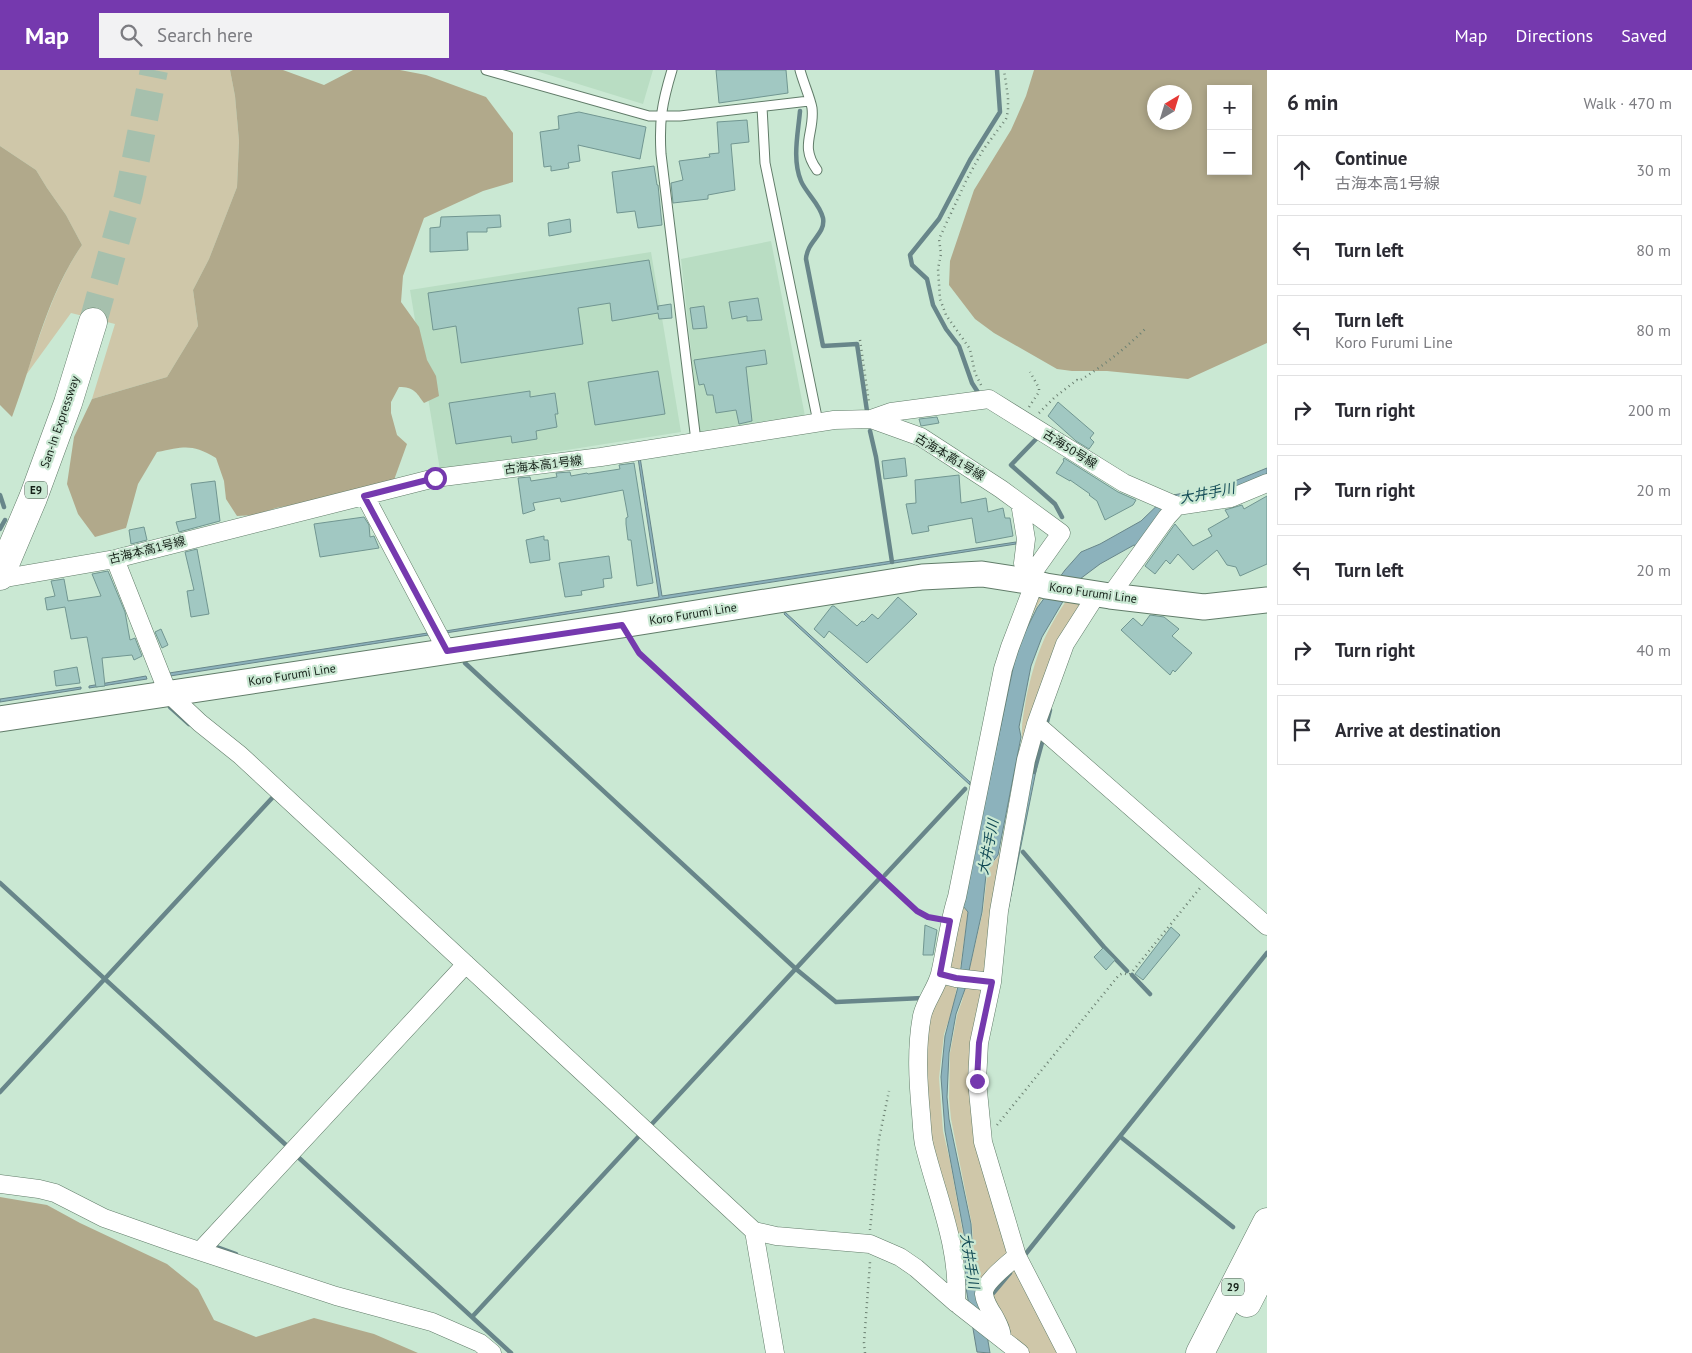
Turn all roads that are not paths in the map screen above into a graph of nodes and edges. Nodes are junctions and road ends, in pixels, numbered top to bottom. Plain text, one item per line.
1 (486, 70) edge
2 (672, 70) edge
3 (800, 70) edge
4 (809, 101) junction
5 (762, 107) junction
6 (660, 117) junction
7 (817, 170) dead end
8 (88, 320) tunnel mouth
9 (63, 401) junction
10 (871, 419) junction
11 (818, 422) junction
12 (696, 441) junction
13 (1267, 483) edge
14 (364, 496) junction
15 (1020, 502) junction
16 (1177, 506) junction
17 (0, 549) edge
18 (115, 558) junction
19 (0, 577) edge
20 (1037, 584) junction
21 (1097, 594) junction
22 (1267, 600) edge
23 (447, 651) junction
24 (168, 693) junction
25 (0, 719) edge
26 (1036, 724) junction
27 (1267, 926) edge
28 (466, 964) junction
29 (955, 977) junction
30 (992, 982) junction
31 (0, 1184) edge
32 (1267, 1222) edge
33 (754, 1231) junction
34 (200, 1251) junction
35 (1017, 1256) junction
36 (1267, 1264) edge
37 (959, 1305) junction
38 (996, 1334) junction
39 (492, 1353) edge
40 (774, 1353) edge
41 (1020, 1353) edge
42 (1067, 1353) edge
43 (1200, 1353) edge
44 (1221, 1353) edge

1 - 6 lane
2 - 6 lane
3 - 4 lane
4 - 5 lane
4 - 7 lane
5 - 6 lane
5 - 11 lane
6 - 12 lane
8 - 9 highway, San-In Expressway / E9
9 - 17 highway, San-In Expressway / E9
9 - 19 highway, San-In Expressway / E9
10 - 11 street, 古海本高1号線
10 - 15 street, 古海本高1号線
10 - 16 street, 古海50号線
11 - 12 street, 古海本高1号線
12 - 14 street, 古海本高1号線
13 - 16 street
14 - 18 street, 古海本高1号線
14 - 23 street
15 - 20 street
15 - 20 street, 古海本高1号線
16 - 21 street
18 - 19 street, 古海本高1号線
18 - 24 street
20 - 21 main road, Koro Furumi Line
20 - 23 main road, Koro Furumi Line
20 - 29 street
21 - 22 main road, Koro Furumi Line
21 - 26 street
23 - 24 main road, Koro Furumi Line
24 - 25 main road, Koro Furumi Line
24 - 28 street
26 - 27 street
26 - 30 street
28 - 33 street
28 - 34 street
29 - 30 street
29 - 37 street
30 - 35 street
31 - 34 street
32 - 43 highway, 29
33 - 37 street
33 - 40 street
34 - 39 street
35 - 38 street
35 - 42 street
36 - 44 highway, 29
37 - 38 street
38 - 41 street

